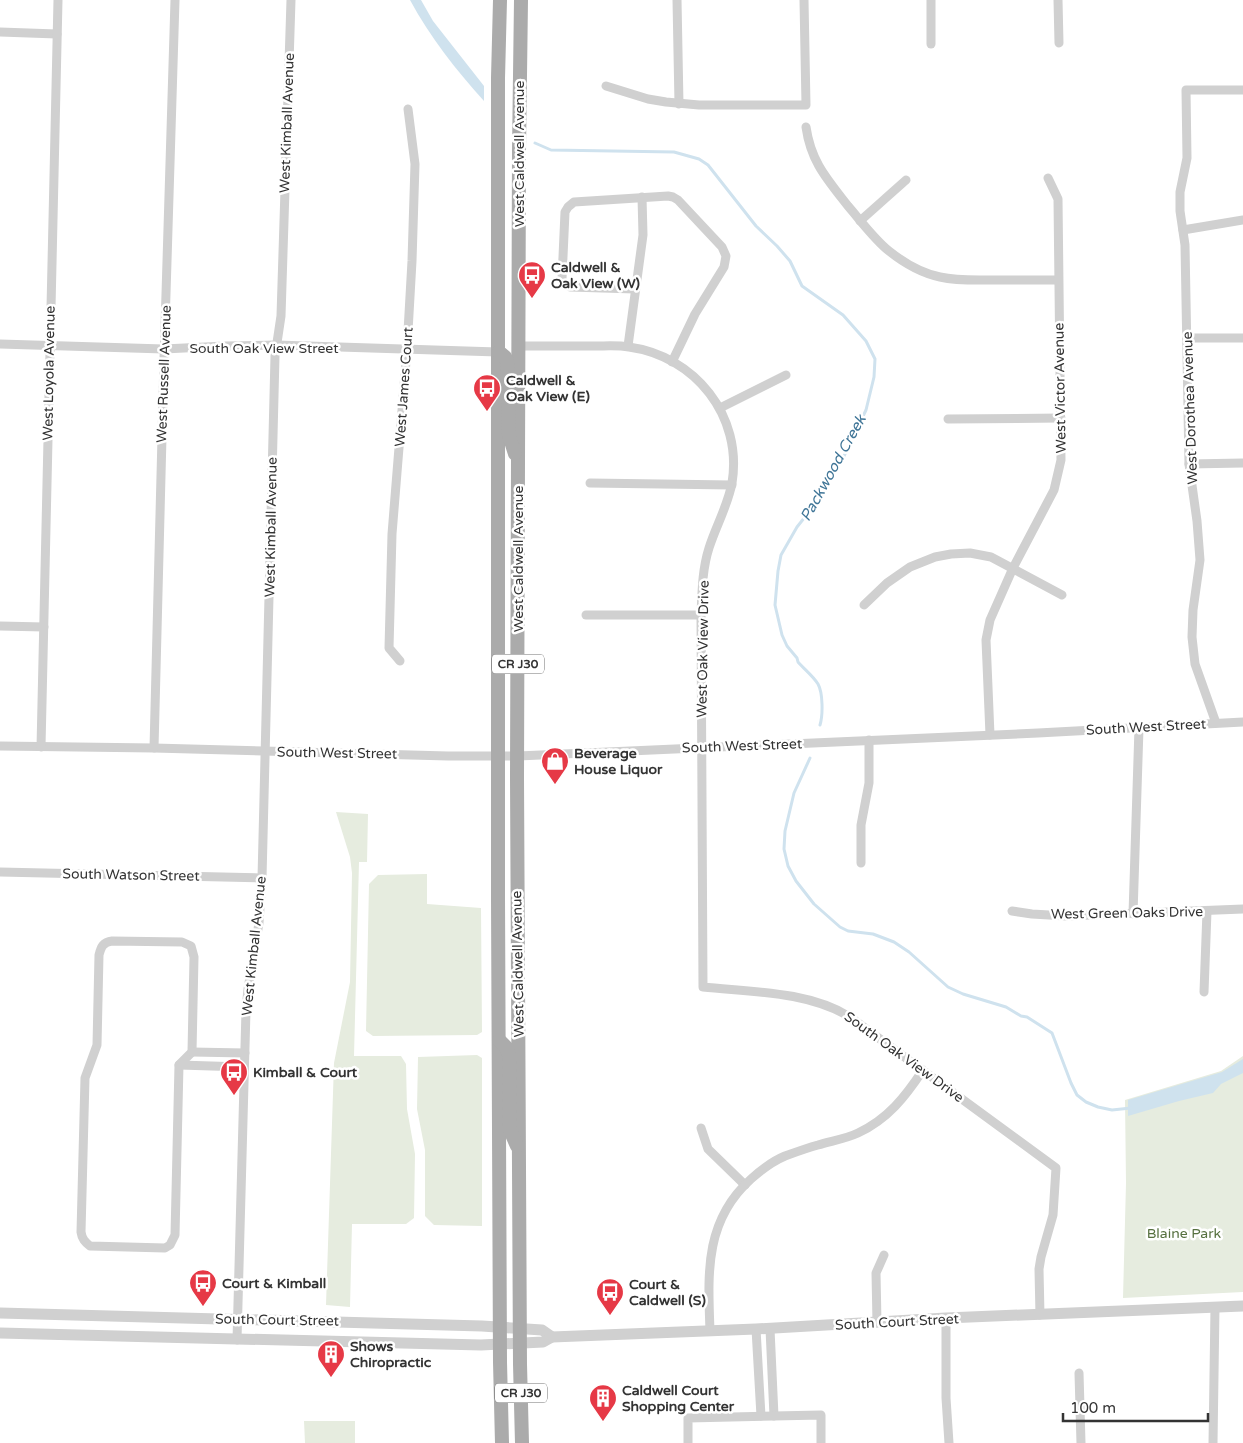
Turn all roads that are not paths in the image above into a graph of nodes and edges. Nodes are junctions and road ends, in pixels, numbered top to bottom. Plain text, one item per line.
1 (58, 0) edge
2 (175, 0) edge
3 (291, 0) edge
4 (500, 0) edge
5 (521, 0) edge
6 (677, 0) edge
7 (804, 0) edge
8 (931, 0) edge
9 (1058, 0) edge
10 (0, 32) edge
11 (57, 34) junction
12 (1059, 43) dead end
13 (931, 44) dead end
14 (606, 86) dead end
15 (1243, 90) edge
16 (679, 104) junction
17 (408, 109) dead end
18 (806, 126) dead end
19 (1048, 178) dead end
20 (906, 180) dead end
21 (642, 197) junction
22 (860, 220) junction
23 (1243, 220) edge
24 (1183, 230) junction
25 (1058, 280) junction
26 (635, 289) junction
27 (1187, 338) junction
28 (1243, 338) edge
29 (0, 344) edge
30 (50, 346) junction
31 (276, 346) junction
32 (519, 346) junction
33 (628, 346) junction
34 (164, 349) junction
35 (407, 350) junction
36 (498, 352) junction
37 (672, 362) junction
38 (786, 375) dead end
39 (720, 408) junction
40 (1061, 418) junction
41 (948, 419) dead end
42 (1243, 463) edge
43 (519, 464) junction
44 (1189, 464) junction
45 (590, 483) dead end
46 (732, 485) junction
47 (1013, 568) junction
48 (1062, 596) dead end
49 (864, 605) dead end
50 (586, 615) dead end
51 (701, 615) junction
52 (0, 626) edge
53 (44, 627) junction
54 (400, 661) dead end
55 (1243, 722) edge
56 (1216, 723) junction
57 (1139, 728) junction
58 (990, 735) junction
59 (869, 740) junction
60 (0, 746) edge
61 (41, 747) junction
62 (702, 747) junction
63 (154, 748) junction
64 (266, 751) junction
65 (498, 756) junction
66 (518, 756) junction
67 (861, 863) dead end
68 (0, 872) edge
69 (262, 878) junction
70 (1012, 910) dead end
71 (1243, 910) edge
72 (1207, 911) junction
73 (1133, 914) junction
74 (703, 987) joint
75 (1204, 992) dead end
76 (499, 1040) junction
77 (192, 1052) junction
78 (245, 1053) junction
79 (179, 1065) junction
80 (244, 1067) junction
81 (922, 1070) junction
82 (701, 1128) dead end
83 (519, 1152) junction
84 (745, 1185) junction
85 (884, 1255) dead end
86 (1243, 1306) edge
87 (1215, 1307) junction
88 (0, 1314) edge
89 (1040, 1315) junction
90 (946, 1318) junction
91 (238, 1319) junction
92 (877, 1323) junction
93 (500, 1327) junction
94 (520, 1328) junction
95 (756, 1329) junction
96 (770, 1329) junction
97 (710, 1331) junction
98 (0, 1333) edge
99 (552, 1337) junction
100 (237, 1340) junction
101 (520, 1343) junction
102 (500, 1344) junction
103 (1079, 1373) dead end
104 (760, 1416) junction
105 (774, 1416) junction
106 (502, 1443) edge
107 (522, 1443) edge
108 (688, 1443) edge
109 (821, 1443) edge
110 (949, 1443) edge
111 (1081, 1443) edge
112 (1213, 1443) edge

1 - 11 street, West Loyola Avenue
2 - 34 street, West Russell Avenue
3 - 31 street, West Kimball Avenue
4 - 36 main road, West Caldwell Avenue / CR J30
5 - 32 main road, West Caldwell Avenue / CR J30
6 - 16 street
7 - 16 street
8 - 13 street
9 - 12 street
10 - 11 street
11 - 30 street, West Loyola Avenue
14 - 16 street
15 - 24 street, West Dorothea Avenue
17 - 35 street, West James Court
18 - 22 street
19 - 25 street, West Victor Avenue
20 - 22 street
21 - 26 street
21 - 26 street
21 - 37 street
22 - 25 street
23 - 24 street
24 - 27 street, West Dorothea Avenue
25 - 40 street, West Victor Avenue
26 - 33 street
27 - 28 street
27 - 44 street, West Dorothea Avenue
29 - 30 street, South Oak View Street
30 - 34 street, South Oak View Street
30 - 53 street, West Loyola Avenue
31 - 34 street, South Oak View Street
31 - 35 street, South Oak View Street
31 - 64 street, West Kimball Avenue
32 - 33 street
32 - 43 main road, West Caldwell Avenue / CR J30
33 - 37 street
34 - 63 street, West Russell Avenue
35 - 36 street, South Oak View Street
35 - 54 street, West James Court
36 - 43 main road
36 - 65 main road, West Caldwell Avenue / CR J30
37 - 39 street, West Oak View Drive
38 - 39 street
39 - 46 street, West Oak View Drive
40 - 41 street
40 - 47 street, West Victor Avenue
42 - 44 street
43 - 66 main road, West Caldwell Avenue / CR J30
44 - 56 street, West Dorothea Avenue
45 - 46 street
46 - 51 street, West Oak View Drive
47 - 48 street
47 - 49 street
47 - 58 street, West Victor Avenue
50 - 51 street
51 - 62 street, West Oak View Drive
52 - 53 street
53 - 61 street, West Loyola Avenue
55 - 56 street, South West Street
56 - 57 street, South West Street
57 - 58 street, South West Street
57 - 73 street
58 - 59 street, South West Street
59 - 62 street, South West Street
59 - 67 street
60 - 61 street, South West Street
61 - 63 street, South West Street
62 - 66 street, South West Street
62 - 74 street, West Oak View Drive
63 - 64 street, South West Street
64 - 65 street, South West Street
64 - 69 street, West Kimball Avenue
65 - 66 street, South West Street
65 - 76 main road, West Caldwell Avenue / CR J30
66 - 83 main road, West Caldwell Avenue / CR J30
68 - 69 street, South Watson Street
69 - 78 street, West Kimball Avenue
70 - 73 street, West Green Oaks Drive
71 - 72 street, West Green Oaks Drive
72 - 73 street, West Green Oaks Drive
72 - 75 street
74 - 81 street, South Oak View Drive
76 - 83 main road
76 - 93 main road, West Caldwell Avenue / CR J30
77 - 78 street
77 - 79 street
77 - 79 street
78 - 80 street, West Kimball Avenue
79 - 80 street
80 - 91 street, West Kimball Avenue
81 - 84 street
81 - 89 street, South Oak View Drive
82 - 84 street
83 - 94 main road, West Caldwell Avenue / CR J30
84 - 97 street
85 - 92 street
86 - 87 street, South Court Street
87 - 89 street, South Court Street
87 - 112 street
88 - 91 street, South Court Street
89 - 90 street, South Court Street
90 - 92 street, South Court Street
90 - 110 street
91 - 93 street, South Court Street
91 - 100 street, West Kimball Avenue
92 - 96 street, South Court Street
93 - 94 street, South Court Street
93 - 102 main road, CR J30
94 - 99 street, South Court Street
94 - 101 main road, CR J30
95 - 96 street, South Court Street
95 - 97 street, South Court Street
95 - 104 street
96 - 105 street
97 - 99 street, South Court Street
98 - 100 street, South Court Street
99 - 101 street, South Court Street
100 - 102 street, South Court Street
101 - 102 street, South Court Street
101 - 107 main road, CR J30
102 - 106 main road, CR J30
103 - 111 street
104 - 105 street
104 - 108 street
105 - 109 street

